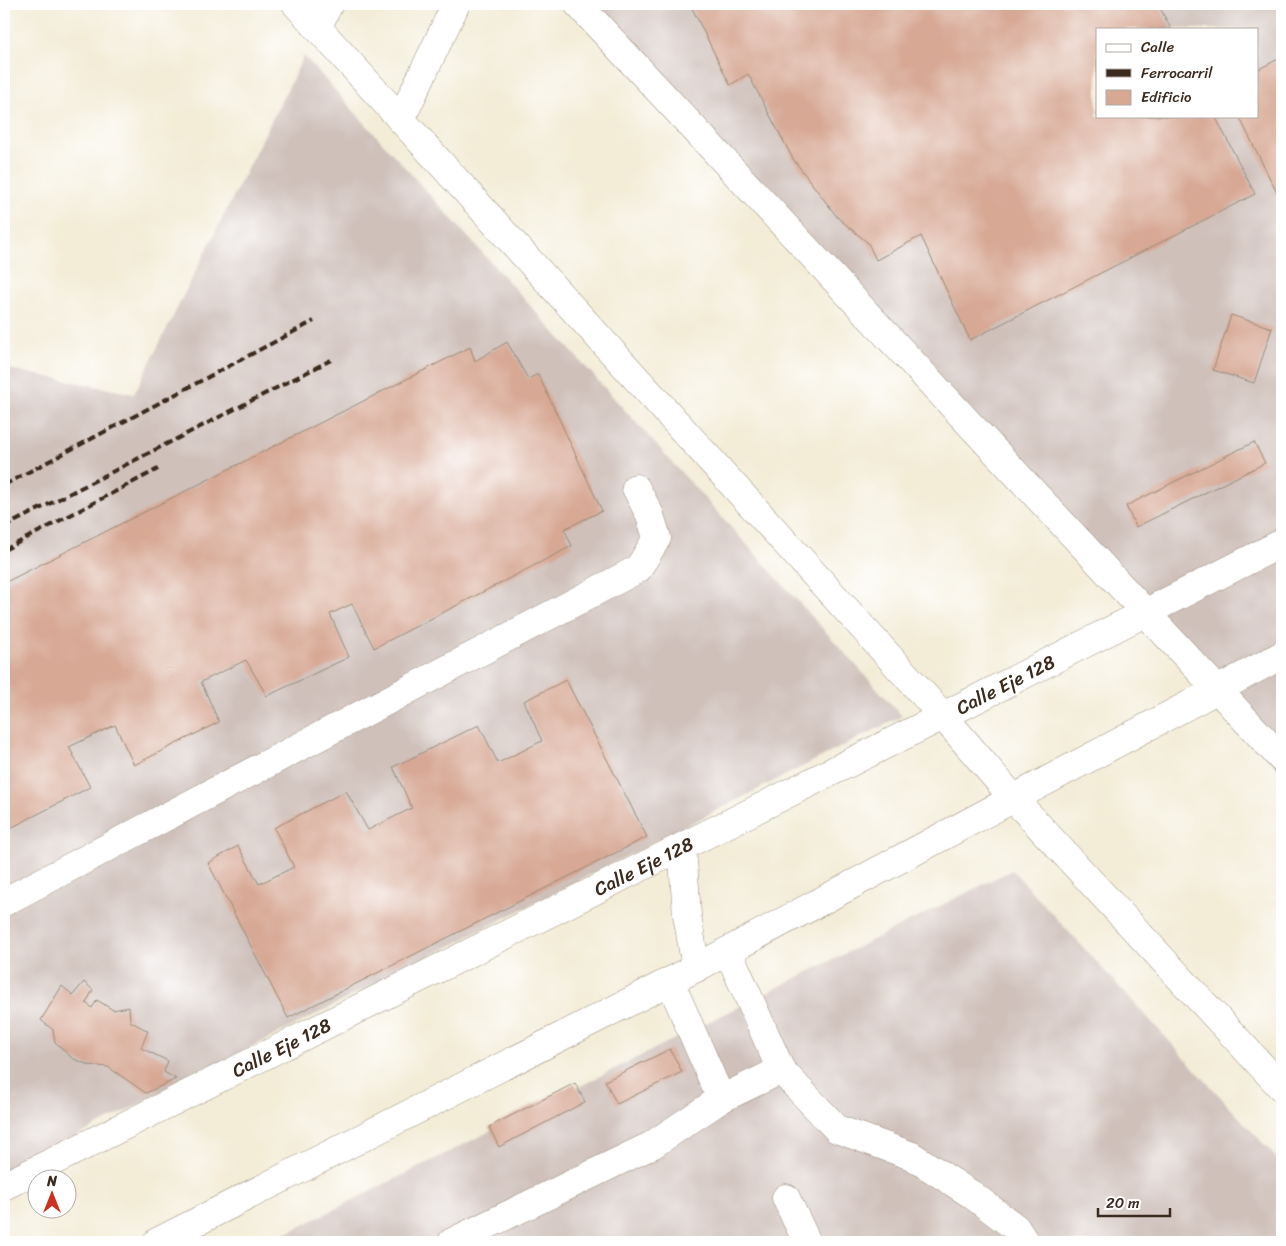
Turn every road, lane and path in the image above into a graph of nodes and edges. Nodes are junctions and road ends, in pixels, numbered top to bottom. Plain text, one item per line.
1 (296, 4) edge
2 (456, 4) edge
3 (578, 4) edge
4 (323, 16) edge
5 (401, 119) junction
6 (636, 488) dead end
7 (1282, 543) edge
8 (1146, 612) junction
9 (1282, 655) edge
10 (1218, 689) junction
11 (943, 716) junction
12 (1282, 759) edge
13 (1014, 799) junction
14 (682, 847) junction
15 (4, 902) edge
16 (728, 951) junction
17 (696, 968) junction
18 (670, 981) junction
19 (781, 1070) junction
20 (1282, 1088) edge
21 (721, 1099) junction
22 (4, 1186) edge
23 (786, 1198) dead end
24 (157, 1242) edge
25 (452, 1242) edge
26 (807, 1242) edge
27 (1025, 1242) edge

1 - 4 street
2 - 5 street
3 - 8 street
4 - 5 street
5 - 11 street
6 - 15 street
7 - 8 street, Calle Eje 128
8 - 10 street
8 - 11 street, Calle Eje 128
9 - 10 street
10 - 12 street
10 - 13 street
11 - 13 street
11 - 14 street, Calle Eje 128
13 - 16 street
13 - 20 street
14 - 17 street
14 - 22 street, Calle Eje 128
16 - 17 street
16 - 19 street
17 - 18 street
18 - 21 street
18 - 24 street
19 - 21 street
19 - 27 street
21 - 25 street
23 - 26 street

